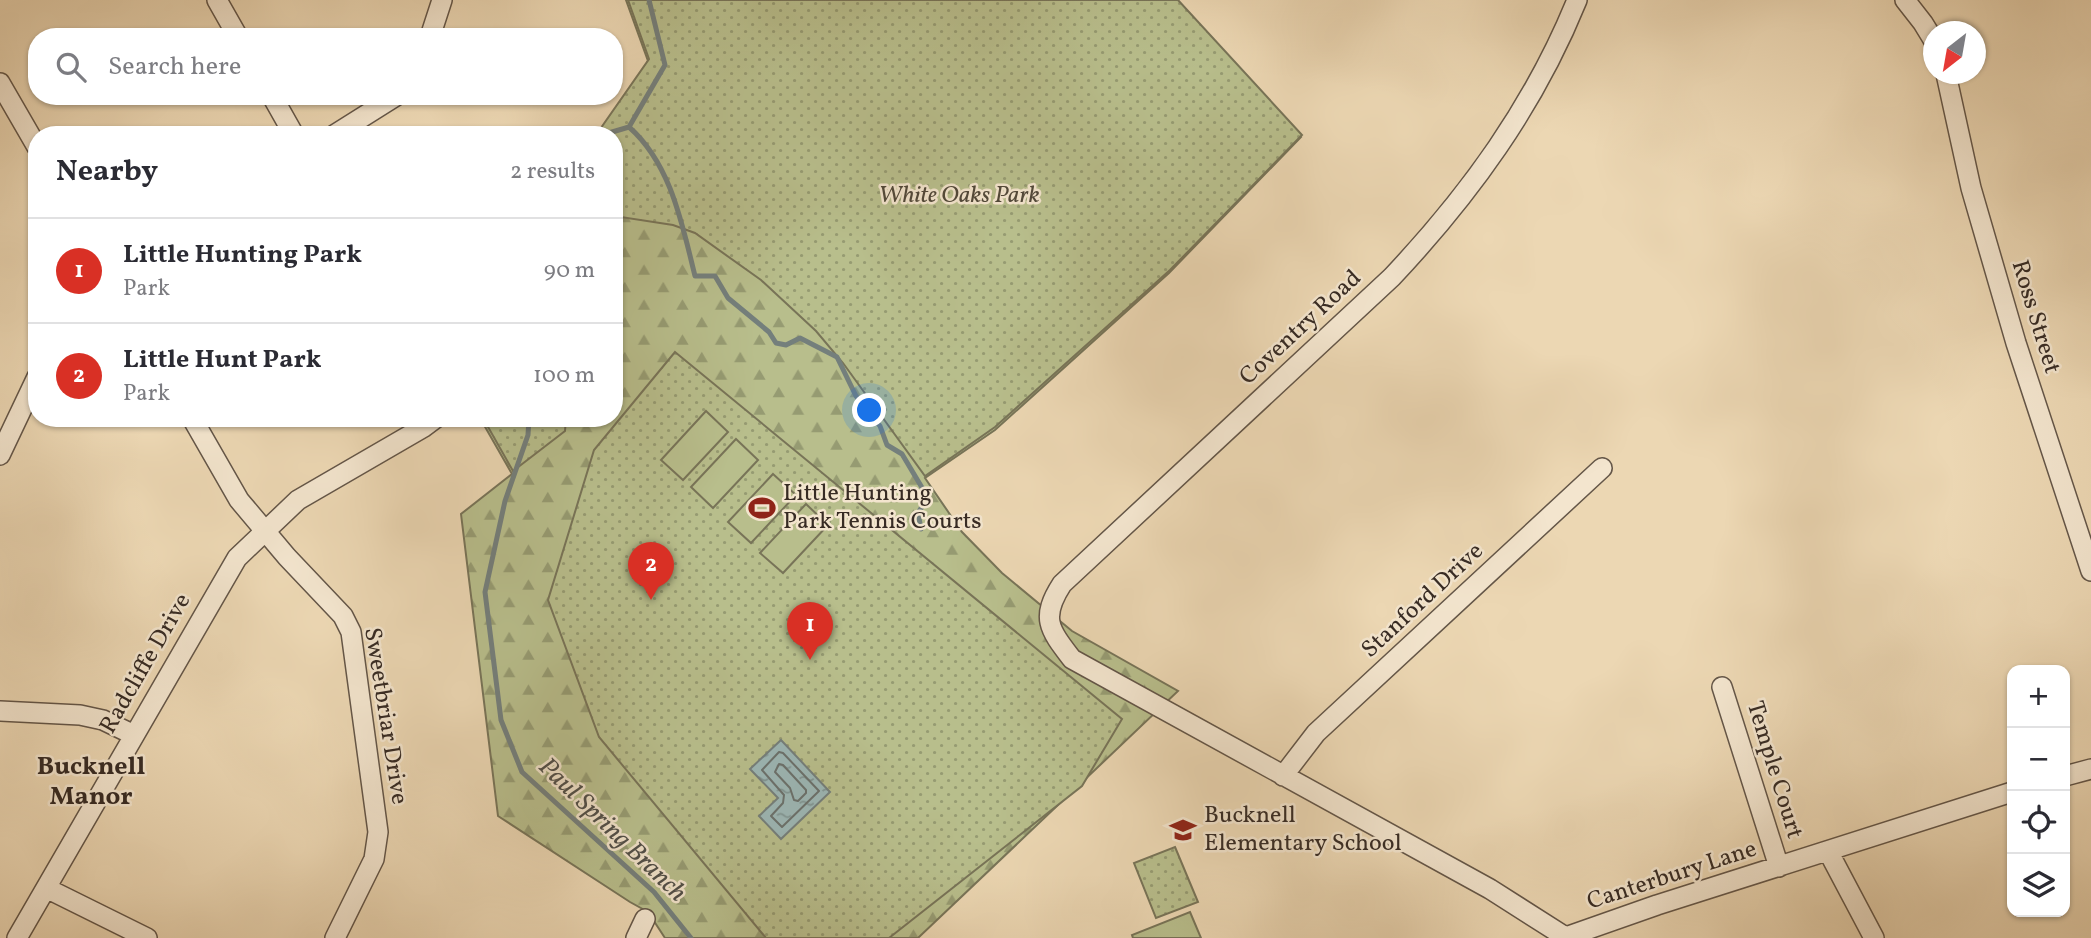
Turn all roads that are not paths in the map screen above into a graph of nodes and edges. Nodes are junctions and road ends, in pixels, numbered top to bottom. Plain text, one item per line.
1 (217, 0) edge
2 (442, 0) edge
3 (1577, 0) edge
4 (1905, 0) edge
5 (1923, 23) edge
6 (233, 28) edge
7 (433, 28) edge
8 (0, 82) edge
9 (1948, 84) edge
10 (277, 105) edge
11 (382, 105) edge
12 (289, 126) edge
13 (348, 126) edge
14 (28, 131) edge
15 (28, 396) edge
16 (197, 427) edge
17 (424, 427) edge
18 (0, 455) edge
19 (1602, 468) dead end
20 (265, 531) junction
21 (2091, 570) edge
22 (1072, 659) joint
23 (1723, 687) dead end
24 (0, 711) edge
25 (134, 735) junction
26 (2091, 769) edge
27 (2070, 775) edge
28 (1283, 776) junction
29 (2007, 794) edge
30 (1828, 851) junction
31 (1779, 867) junction
32 (46, 888) junction
33 (645, 919) dead end
34 (1567, 937) edge
35 (17, 938) edge
36 (147, 938) edge
37 (335, 938) edge
38 (636, 938) edge
39 (1874, 938) edge

1 - 6 street
2 - 7 street
3 - 22 street, Coventry Road
4 - 5 street
8 - 14 street
9 - 21 street, Ross Street
10 - 12 street
11 - 13 street
15 - 18 street
16 - 20 street, Sweetbriar Drive
17 - 20 street, Radcliffe Drive
19 - 28 street, Stanford Drive
20 - 25 street, Radcliffe Drive
20 - 37 street, Sweetbriar Drive
22 - 28 street, Canterbury Lane
23 - 31 street, Temple Court
24 - 25 street
25 - 32 street, Radcliffe Drive
26 - 27 street
28 - 34 street, Canterbury Lane
29 - 30 street, Canterbury Lane
30 - 31 street, Canterbury Lane
30 - 39 street
31 - 34 street, Canterbury Lane
32 - 35 street, Radcliffe Drive
32 - 36 street
33 - 38 street

